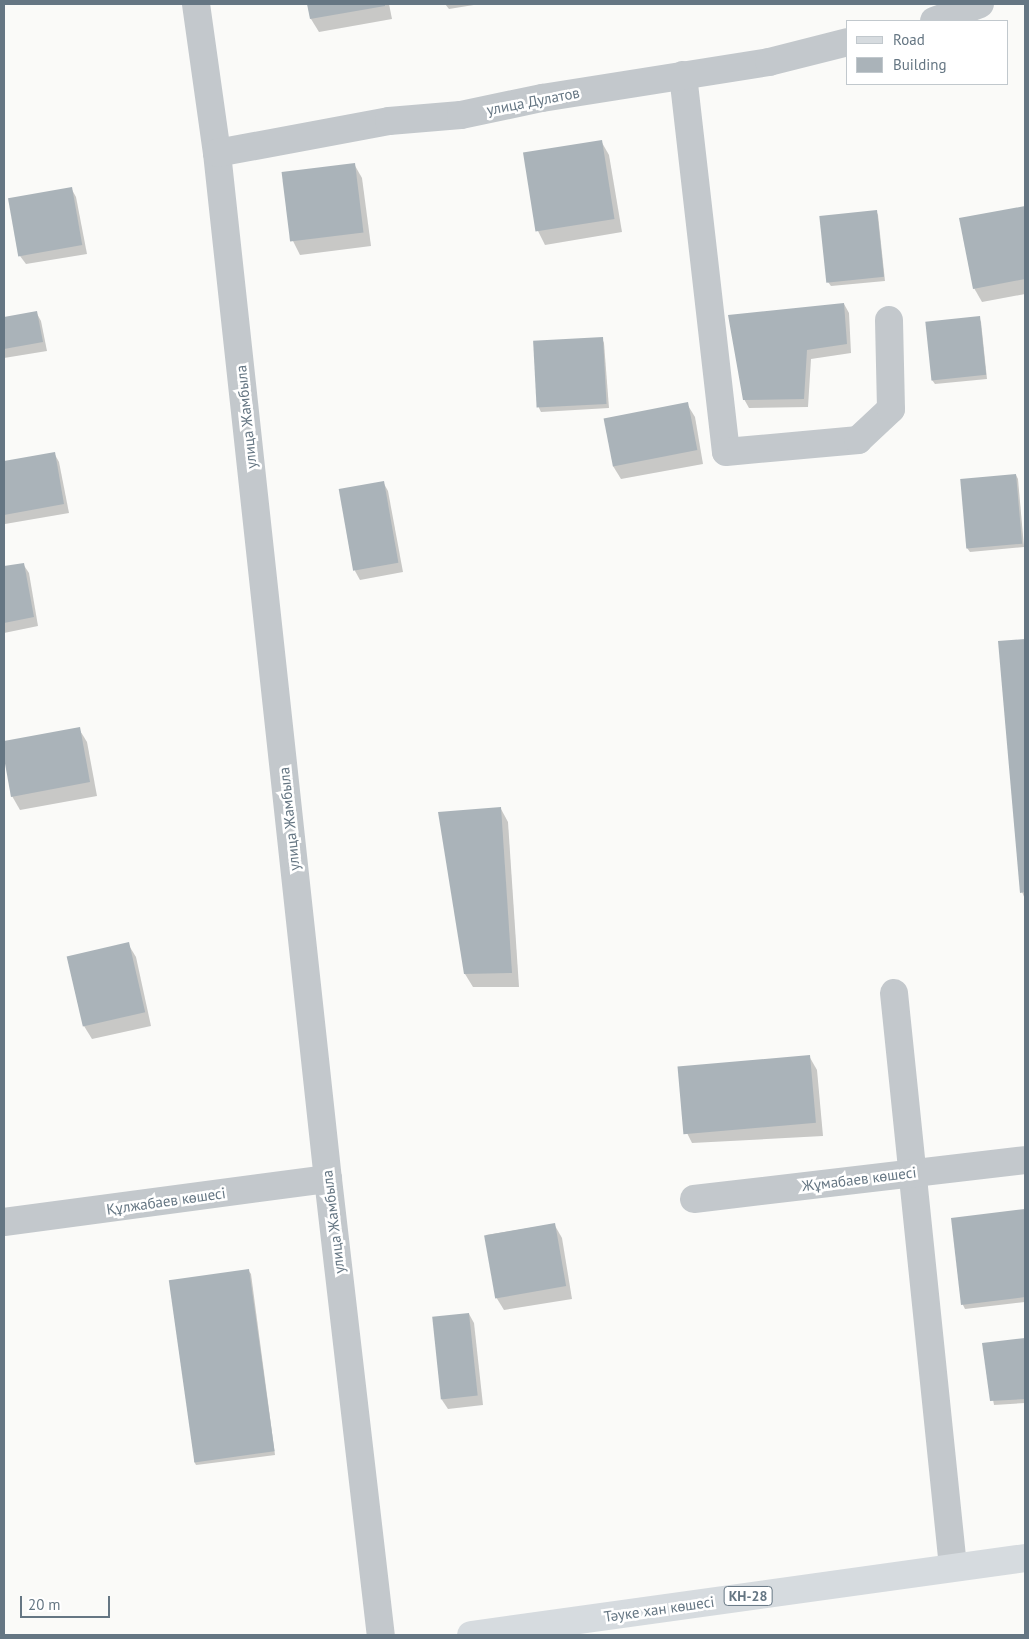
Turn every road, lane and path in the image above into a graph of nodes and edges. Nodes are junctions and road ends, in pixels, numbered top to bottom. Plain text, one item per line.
1 (196, 4) edge
2 (934, 4) edge
3 (980, 4) edge
4 (935, 20) edge
5 (938, 20) edge
6 (846, 43) edge
7 (683, 75) junction
8 (217, 153) junction
9 (889, 320) dead end
10 (894, 994) dead end
11 (1025, 1160) edge
12 (912, 1173) junction
13 (328, 1179) junction
14 (694, 1199) dead end
15 (4, 1222) edge
16 (1025, 1558) edge
17 (953, 1567) junction
18 (381, 1635) edge
19 (471, 1635) edge

1 - 8 street, улица Жамбыла
2 - 4 street
3 - 5 street
6 - 7 street, улица Дулатов
7 - 8 street, улица Дулатов
7 - 9 street
8 - 13 street, улица Жамбыла
10 - 12 street
11 - 12 street, Жұмабаев көшесі
12 - 14 street, Жұмабаев көшесі
12 - 17 street
13 - 15 street, Құлжабаев көшесі
13 - 18 street, улица Жамбыла
16 - 17 main road, Тәуке хан көшесі / КН-28
17 - 19 main road, Тәуке хан көшесі / КН-28

